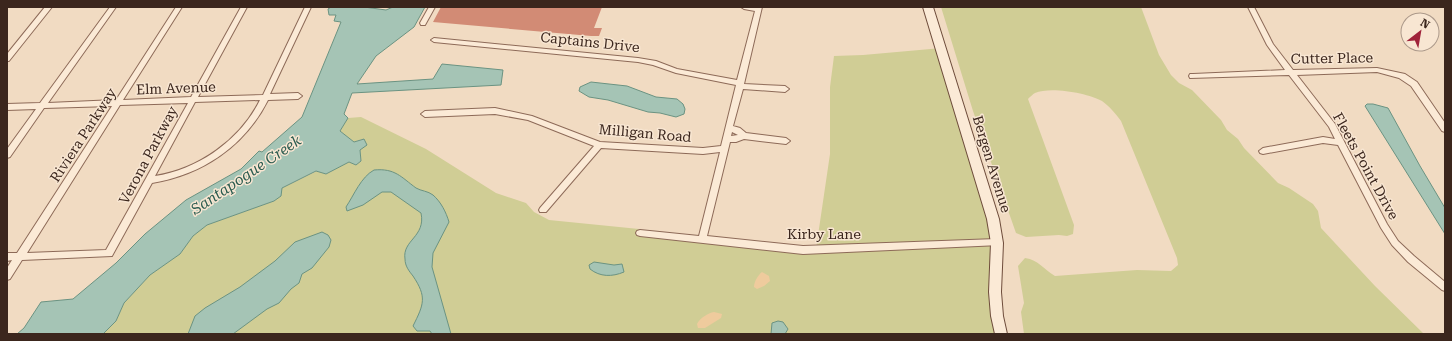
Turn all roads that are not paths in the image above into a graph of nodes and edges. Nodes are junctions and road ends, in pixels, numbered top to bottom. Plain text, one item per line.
1 (49, 7) edge
2 (113, 7) edge
3 (179, 7) edge
4 (244, 7) edge
5 (308, 7) edge
6 (432, 7) edge
7 (744, 7) edge
8 (928, 7) edge
9 (1251, 7) edge
10 (759, 8) edge
11 (423, 23) dead end
12 (434, 40) dead end
13 (7, 58) edge
14 (1291, 72) junction
15 (1193, 76) dead end
16 (740, 84) junction
17 (785, 89) dead end
18 (298, 96) dead end
19 (265, 98) junction
20 (192, 100) junction
21 (119, 103) junction
22 (43, 105) junction
23 (7, 107) edge
24 (425, 114) dead end
25 (729, 128) junction
26 (1445, 129) edge
27 (744, 136) junction
28 (726, 139) junction
29 (786, 141) dead end
30 (1340, 142) junction
31 (599, 145) junction
32 (724, 148) junction
33 (1263, 150) dead end
34 (7, 155) edge
35 (150, 180) junction
36 (543, 210) dead end
37 (640, 233) dead end
38 (702, 239) junction
39 (997, 243) junction
40 (20, 256) junction
41 (7, 257) edge
42 (7, 276) edge
43 (1445, 287) edge
44 (1000, 334) edge

1 - 13 street
2 - 22 street
3 - 21 street, Riviera Parkway
4 - 20 street, Verona Parkway
5 - 19 street
6 - 11 street
7 - 10 street
8 - 39 main road, Bergen Avenue
9 - 14 street, Fleets Point Drive
10 - 16 street
12 - 16 street, Captains Drive
14 - 15 street, Cutter Place
14 - 26 street, Cutter Place
14 - 30 street, Fleets Point Drive
16 - 17 street, Captains Drive
16 - 25 street
18 - 19 street, Elm Avenue
19 - 20 street, Elm Avenue
19 - 35 street
20 - 21 street, Elm Avenue
20 - 35 street, Verona Parkway
21 - 22 street, Elm Avenue
21 - 40 street, Riviera Parkway
22 - 23 street, Elm Avenue
22 - 34 street
24 - 31 street, Milligan Road
25 - 27 street
25 - 28 street
27 - 28 street
27 - 29 street
28 - 32 street
30 - 33 street
30 - 43 street, Fleets Point Drive
31 - 32 street, Milligan Road
31 - 36 street
32 - 38 street
35 - 40 street, Verona Parkway
37 - 38 street, Kirby Lane
38 - 39 street, Kirby Lane
39 - 44 main road, Bergen Avenue
40 - 41 street
40 - 42 street, Riviera Parkway

